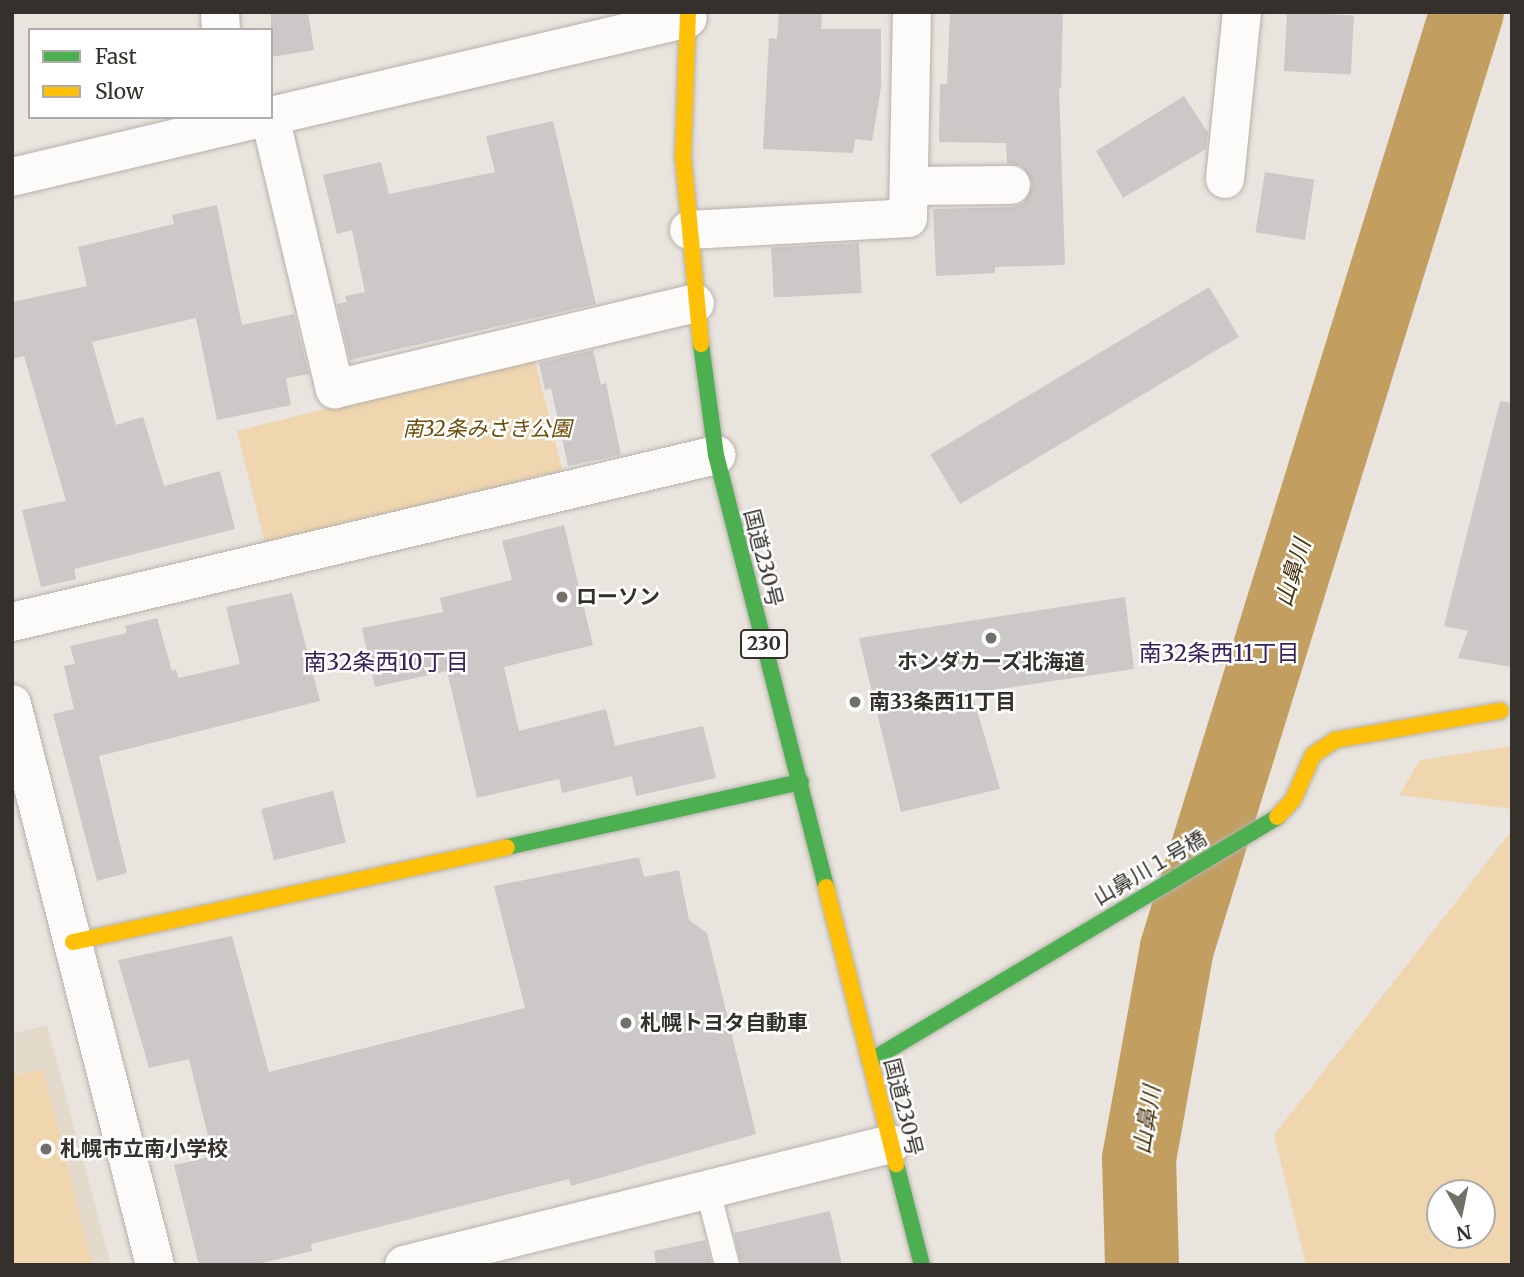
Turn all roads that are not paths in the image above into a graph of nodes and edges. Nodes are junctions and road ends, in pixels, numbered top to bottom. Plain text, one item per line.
1 (912, 12) edge
2 (1242, 12) edge
3 (683, 14) edge
4 (273, 114) edge
5 (254, 119) edge
6 (12, 177) edge
7 (1225, 179) dead end
8 (1011, 184) dead end
9 (909, 186) junction
10 (689, 230) junction
11 (695, 303) junction
12 (716, 455) junction
13 (12, 622) edge
14 (12, 704) edge
15 (1500, 711) dead end
16 (801, 782) junction
17 (73, 942) junction
18 (870, 1061) junction
19 (891, 1144) junction
20 (707, 1188) junction
21 (422, 1263) edge
22 (155, 1265) edge
23 (727, 1265) edge
24 (922, 1265) edge

1 - 9 street
2 - 7 street
3 - 4 street
3 - 10 main road, 国道230号 / 230
5 - 6 street
5 - 11 street
8 - 9 street
9 - 10 street
10 - 11 main road, 国道230号 / 230
11 - 12 main road, 国道230号 / 230
12 - 13 street
12 - 16 main road, 国道230号 / 230
14 - 17 street
15 - 18 main road, 山鼻川１号橋
16 - 17 main road
16 - 18 main road, 国道230号 / 230
17 - 22 street
18 - 19 main road, 国道230号 / 230
19 - 20 street
19 - 24 main road, 国道230号 / 230
20 - 21 street
20 - 23 lane

